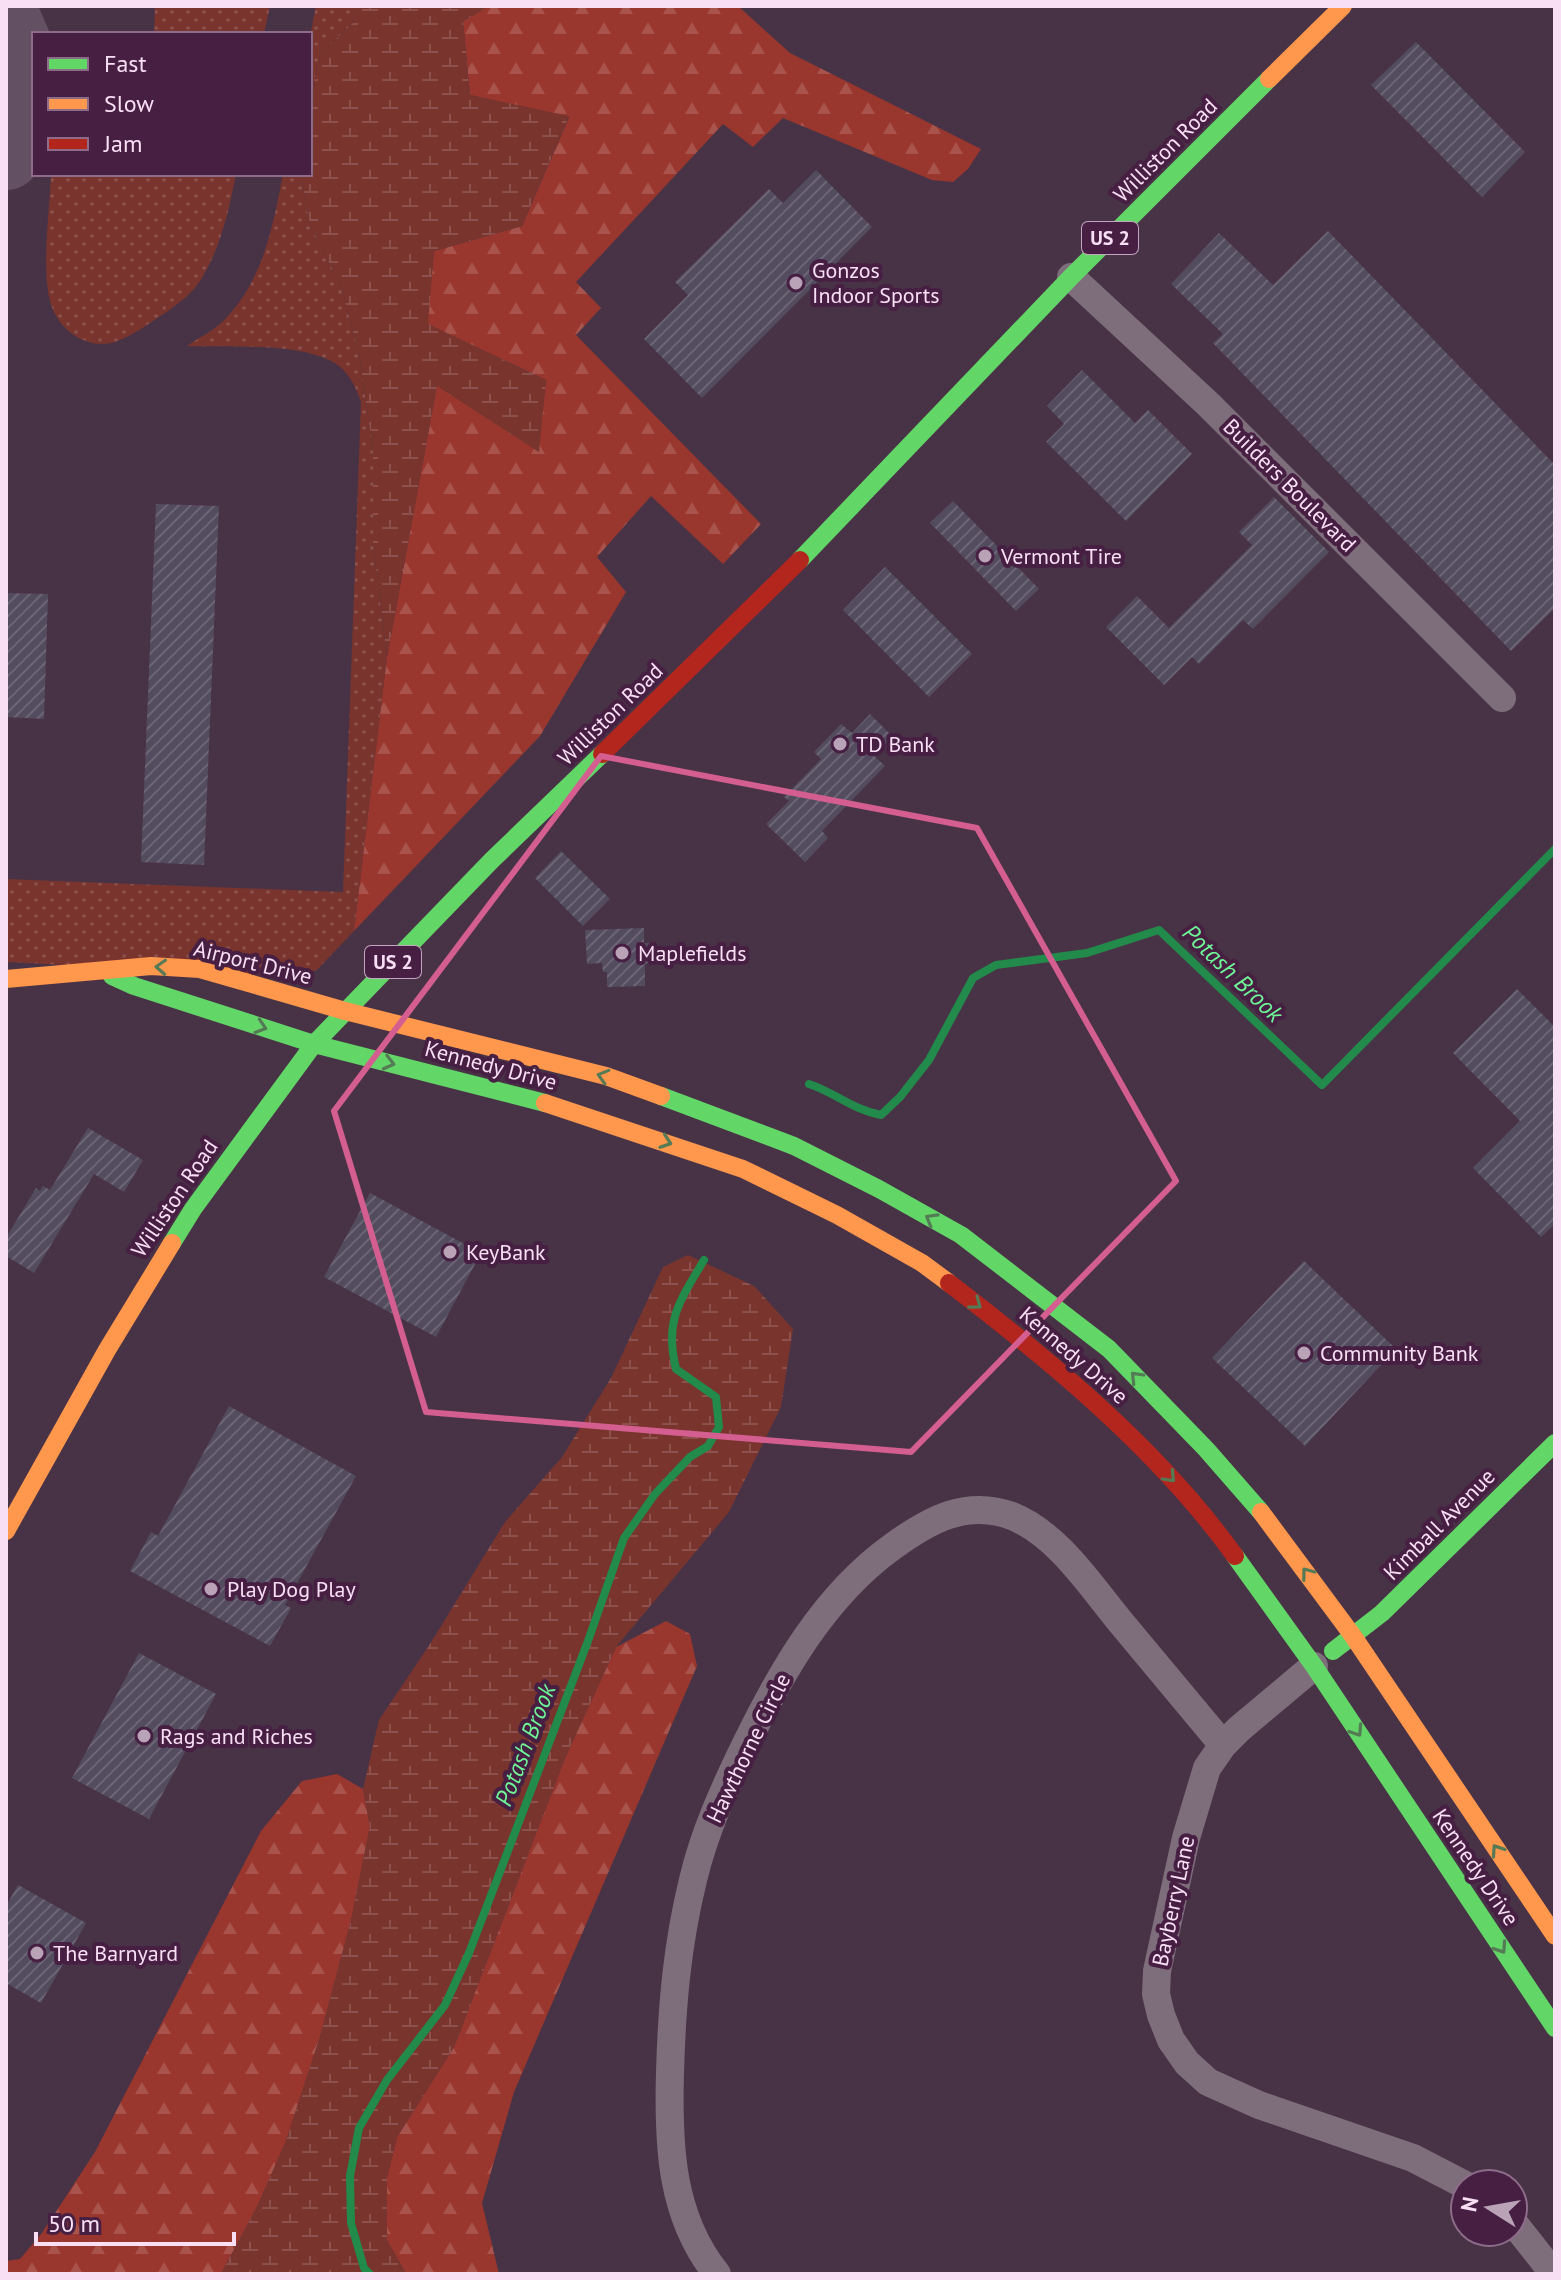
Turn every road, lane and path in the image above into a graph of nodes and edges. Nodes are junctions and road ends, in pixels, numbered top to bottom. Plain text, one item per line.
1 (1343, 6) edge
2 (1071, 277) junction
3 (1502, 698) dead end
4 (101, 971) junction
5 (6, 979) edge
6 (345, 1011) junction
7 (314, 1044) junction
8 (677, 1102) junction
9 (623, 1127) junction
10 (1555, 1443) edge
11 (6, 1531) edge
12 (1353, 1636) junction
13 (1314, 1666) junction
14 (1223, 1745) junction
15 (1555, 1936) edge
16 (1555, 2028) edge
17 (1449, 2177) edge
18 (1529, 2242) edge
19 (717, 2274) edge
20 (1554, 2274) edge

1 - 2 main road, Williston Road / US 2
2 - 3 street, Builders Boulevard
2 - 6 main road, Williston Road / US 2
4 - 5 main road, Airport Drive
6 -> 4 main road, Airport Drive
4 -> 7 main road, Airport Drive
6 - 7 main road, Williston Road / US 2
8 -> 6 main road, Kennedy Drive
7 -> 9 main road, Kennedy Drive
7 - 11 main road, Williston Road / US 2
8 - 9 main road
12 -> 8 main road, Kennedy Drive
9 -> 13 main road, Kennedy Drive
10 - 12 main road, Kimball Avenue
12 - 13 main road, Kimball Avenue
15 -> 12 main road, Kennedy Drive
13 - 14 street, Bayberry Lane
13 -> 16 main road, Kennedy Drive
14 - 17 street, Bayberry Lane
14 - 19 street, Hawthorne Circle
18 - 20 street

